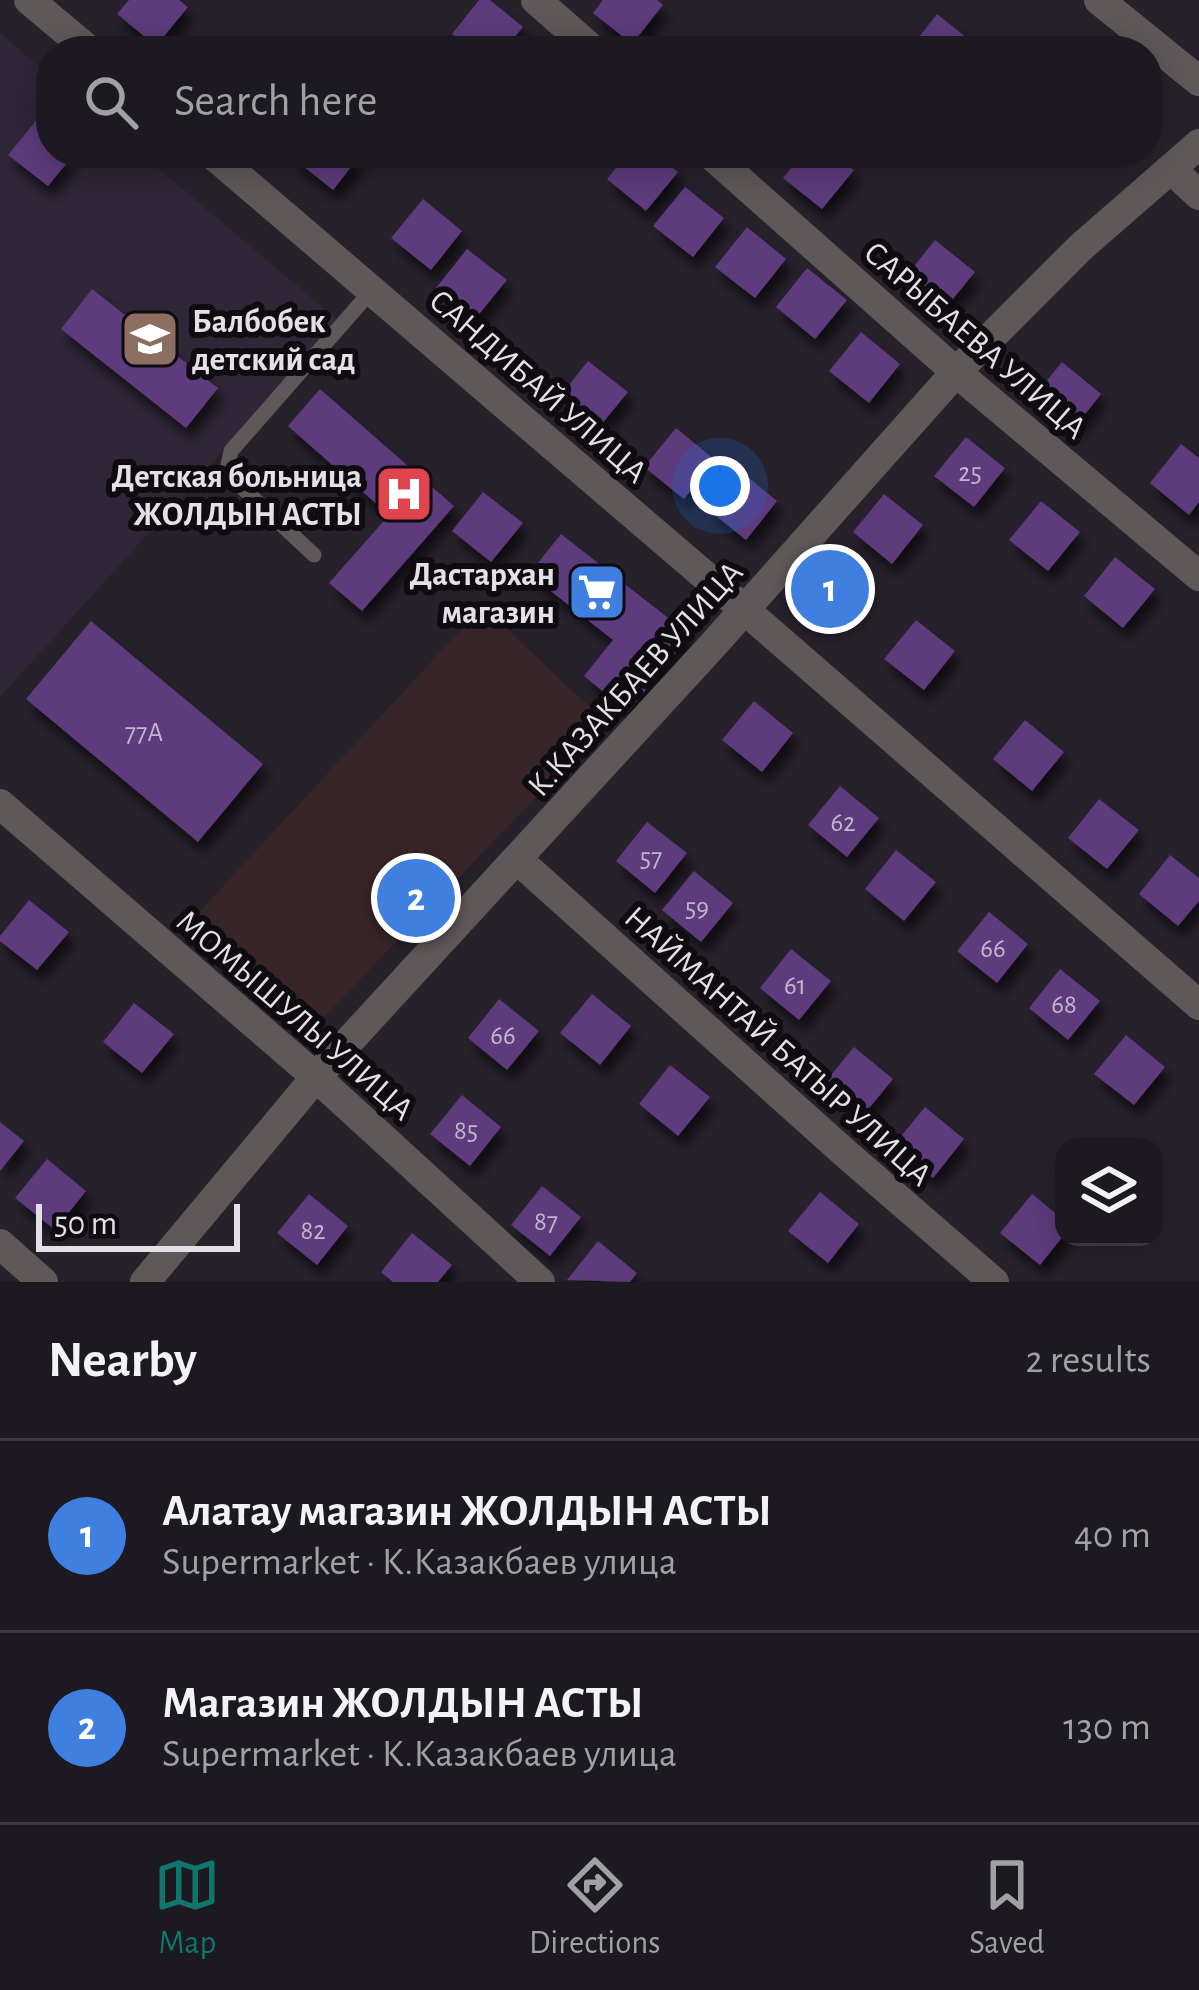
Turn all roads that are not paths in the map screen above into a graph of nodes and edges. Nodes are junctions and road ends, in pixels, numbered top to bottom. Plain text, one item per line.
1 (29, 0) edge
2 (536, 0) edge
3 (1099, 0) edge
4 (72, 36) edge
5 (577, 36) edge
6 (1143, 36) edge
7 (1163, 52) edge
8 (1199, 81) edge
9 (1199, 144) edge
10 (229, 168) edge
11 (726, 168) edge
12 (1172, 169) junction
13 (1199, 195) edge
14 (373, 289) junction
15 (956, 371) junction
16 (314, 556) dead end
17 (1199, 576) edge
18 (745, 610) junction
19 (0, 804) edge
20 (518, 860) junction
21 (1199, 1004) edge
22 (316, 1078) junction
23 (0, 1244) edge
24 (44, 1282) edge
25 (146, 1282) edge
26 (540, 1282) edge
27 (994, 1282) edge

1 - 4 street
2 - 5 street
3 - 6 street
7 - 8 street
9 - 12 street, К.КАЗАКБАЕВ УЛИЦА
10 - 14 street, САНДИБАЙ УЛИЦА
11 - 15 street, САРЫБАЕВА УЛИЦА
12 - 13 street
12 - 15 street, К.КАЗАКБАЕВ УЛИЦА
14 - 16 lane
14 - 18 street, САНДИБАЙ УЛИЦА
15 - 17 street, САРЫБАЕВА УЛИЦА
15 - 18 street, К.КАЗАКБАЕВ УЛИЦА
18 - 20 street, К.КАЗАКБАЕВ УЛИЦА
18 - 21 street, САНДИБАЙ УЛИЦА
19 - 22 street, МОМЫШУЛЫ УЛИЦА
20 - 22 street, К.КАЗАКБАЕВ УЛИЦА
20 - 27 street, НАЙМАНТАЙ БАТЫР УЛИЦА
22 - 25 street, К.КАЗАКБАЕВ УЛИЦА
22 - 26 street, МОМЫШУЛЫ УЛИЦА
23 - 24 street

